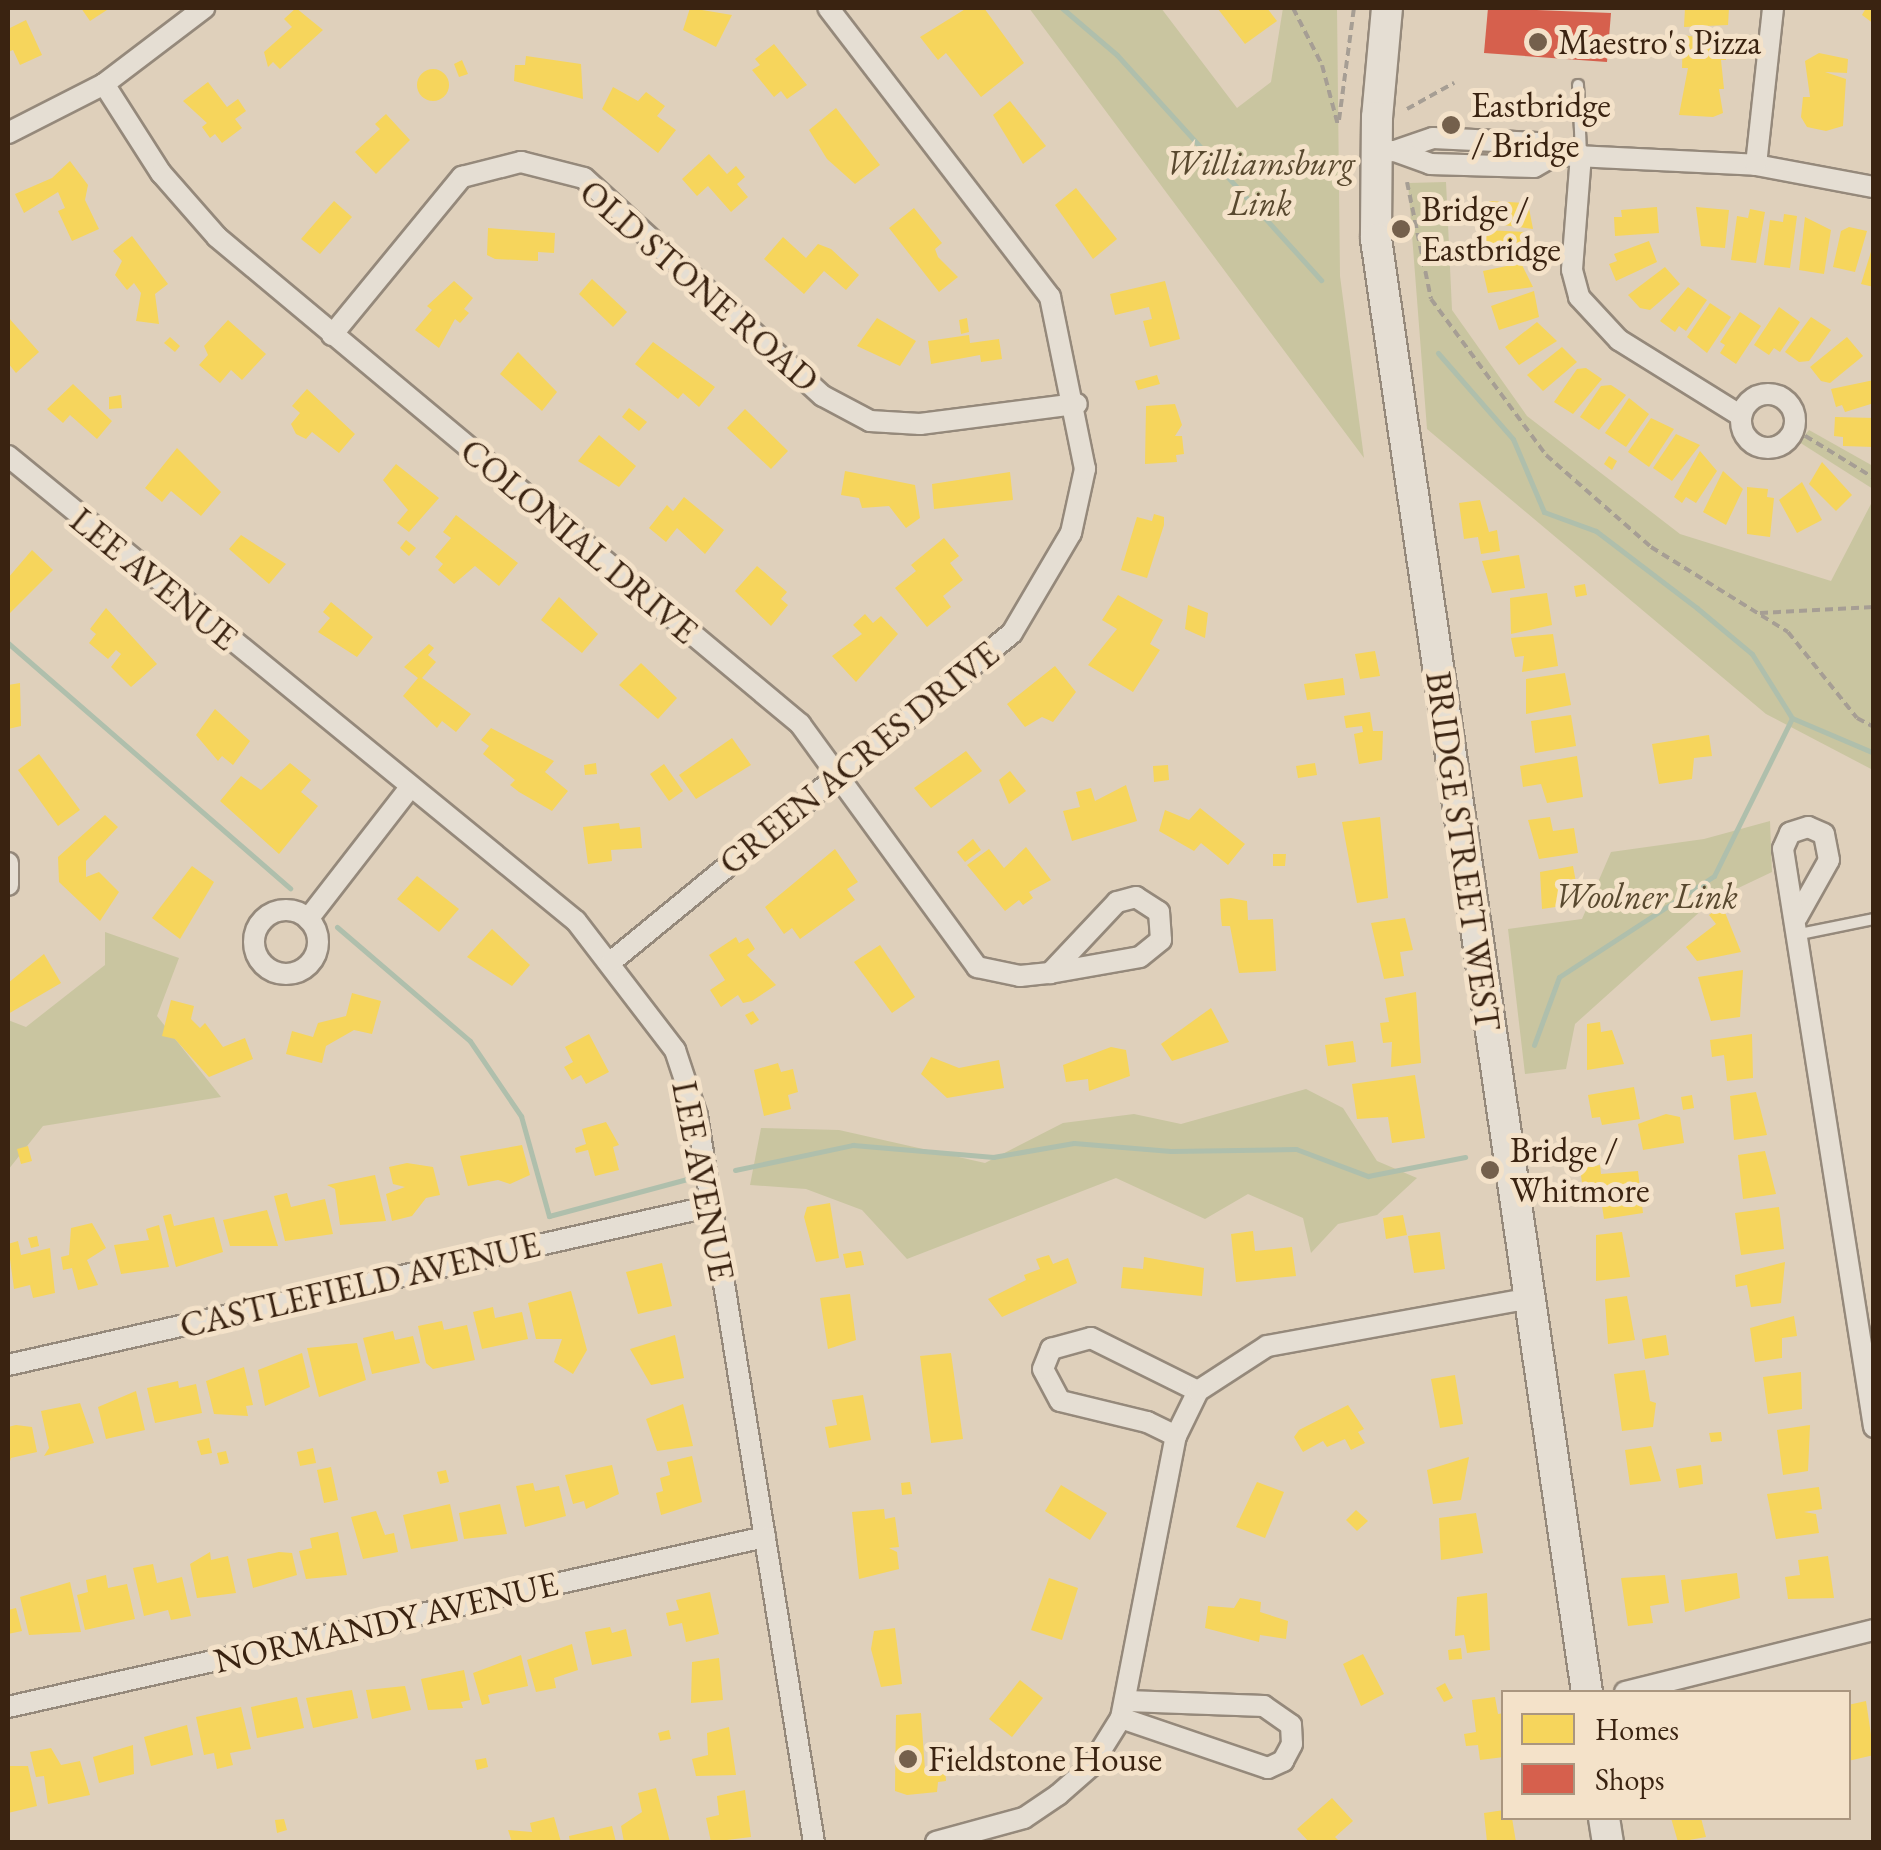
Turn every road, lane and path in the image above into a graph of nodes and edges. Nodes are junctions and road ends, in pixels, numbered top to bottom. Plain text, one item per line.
1 (204, 8) edge
2 (828, 8) edge
3 (1293, 8) edge
4 (1354, 8) edge
5 (1387, 8) edge
6 (1773, 8) edge
7 (1454, 83) dead end
8 (104, 84) junction
9 (1578, 85) dead end
10 (1407, 109) dead end
11 (8, 133) edge
12 (1386, 151) junction
13 (1582, 155) junction
14 (1756, 165) junction
15 (1407, 182) dead end
16 (1874, 187) edge
17 (332, 335) junction
18 (1077, 404) junction
19 (1742, 416) junction
20 (1794, 429) junction
21 (11, 466) edge
22 (1874, 478) edge
23 (1874, 528) edge
24 (1874, 536) edge
25 (1874, 607) edge
26 (1760, 613) junction
27 (1874, 728) edge
28 (839, 775) junction
29 (409, 789) junction
30 (8, 863) edge
31 (8, 885) edge
32 (308, 918) dead end
33 (1874, 919) edge
34 (1798, 926) joint
35 (612, 960) junction
36 (1050, 973) junction
37 (712, 1206) junction
38 (1530, 1298) junction
39 (8, 1364) edge
40 (1198, 1391) junction
41 (1874, 1427) edge
42 (1176, 1436) junction
43 (764, 1537) junction
44 (1874, 1630) edge
45 (1587, 1690) edge
46 (1634, 1690) edge
47 (8, 1707) edge
48 (1124, 1709) junction
49 (814, 1842) edge
50 (936, 1842) edge

1 - 8 street
2 - 18 street, GREEN ACRES DRIVE
3 - 4 path
5 - 12 main road, BRIDGE STREET WEST
6 - 14 street
7 - 10 path
8 - 11 street
8 - 17 street, COLONIAL DRIVE
9 - 13 lane
12 - 13 street
12 - 38 main road, BRIDGE STREET WEST
13 - 14 street
13 - 19 street
14 - 16 street
15 - 26 path
17 - 18 street, OLD STONE ROAD
17 - 28 street, COLONIAL DRIVE
18 - 28 street, GREEN ACRES DRIVE
19 - 20 street
19 - 20 street
20 - 22 path
21 - 29 street, LEE AVENUE
23 - 24 path
25 - 26 path
26 - 27 path
28 - 35 street, GREEN ACRES DRIVE
28 - 36 street, COLONIAL DRIVE
29 - 32 street
29 - 35 street, LEE AVENUE
30 - 31 street
33 - 34 lane
34 - 41 street
35 - 37 street, LEE AVENUE
36 - 36 street, COLONIAL DRIVE
37 - 39 street, CASTLEFIELD AVENUE
37 - 43 street, LEE AVENUE
38 - 40 street
38 - 45 main road, BRIDGE STREET WEST
40 - 42 street
40 - 42 street
42 - 48 street
43 - 47 street, NORMANDY AVENUE
43 - 49 street, LEE AVENUE
44 - 46 street
48 - 48 street
48 - 50 street

